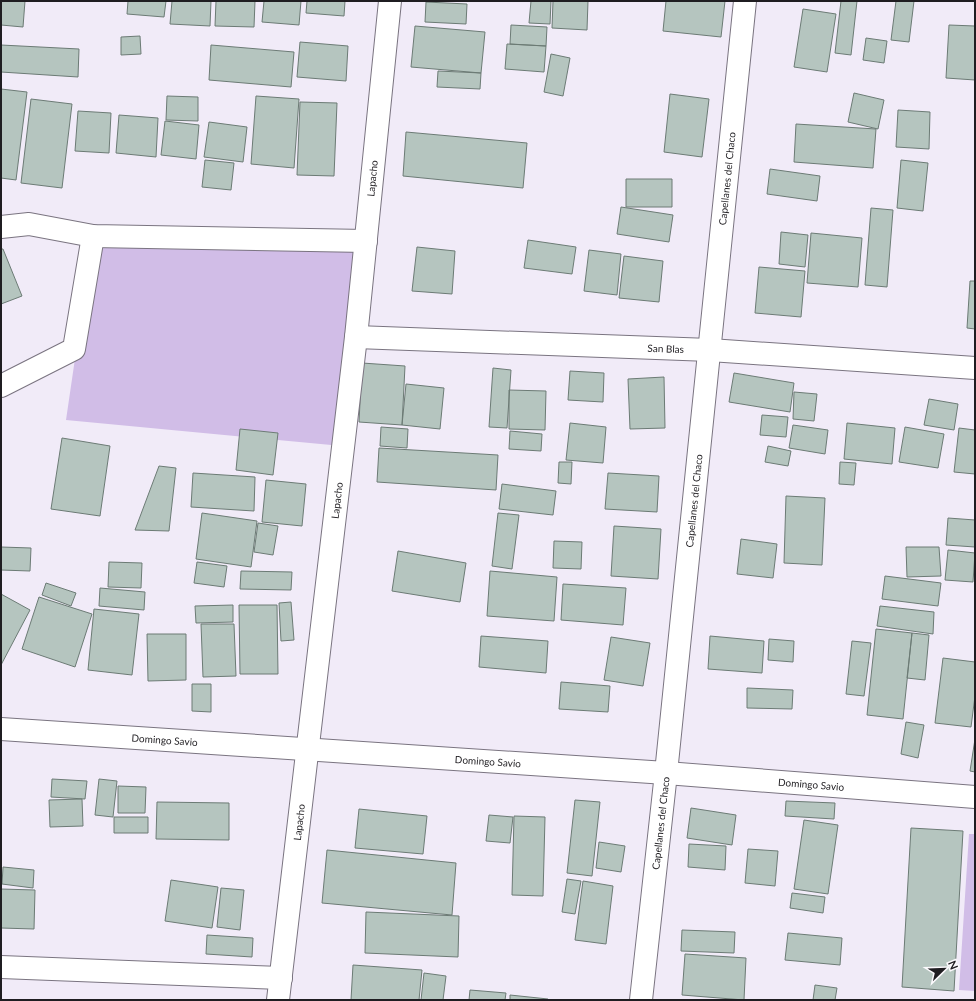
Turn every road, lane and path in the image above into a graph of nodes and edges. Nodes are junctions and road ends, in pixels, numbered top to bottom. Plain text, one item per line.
1 (390, 1) edge
2 (745, 1) edge
3 (1, 228) edge
4 (94, 236) junction
5 (366, 241) junction
6 (356, 337) junction
7 (710, 350) junction
8 (975, 368) edge
9 (1, 386) edge
10 (1, 729) edge
11 (307, 749) junction
12 (666, 774) junction
13 (975, 797) edge
14 (1, 967) edge
15 (281, 978) junction
16 (278, 1000) edge
17 (641, 1000) edge

1 - 5 street, Lapacho
2 - 7 street, Capellanes del Chaco
3 - 4 street
4 - 5 street
4 - 9 street
5 - 6 street, Lapacho
6 - 7 street, San Blas
6 - 11 street, Lapacho
7 - 8 street, San Blas
7 - 12 street, Capellanes del Chaco
10 - 11 street, Domingo Savio
11 - 12 street, Domingo Savio
11 - 15 street, Lapacho
12 - 13 street, Domingo Savio
12 - 17 street, Capellanes del Chaco
14 - 15 street
15 - 16 street, Lapacho

